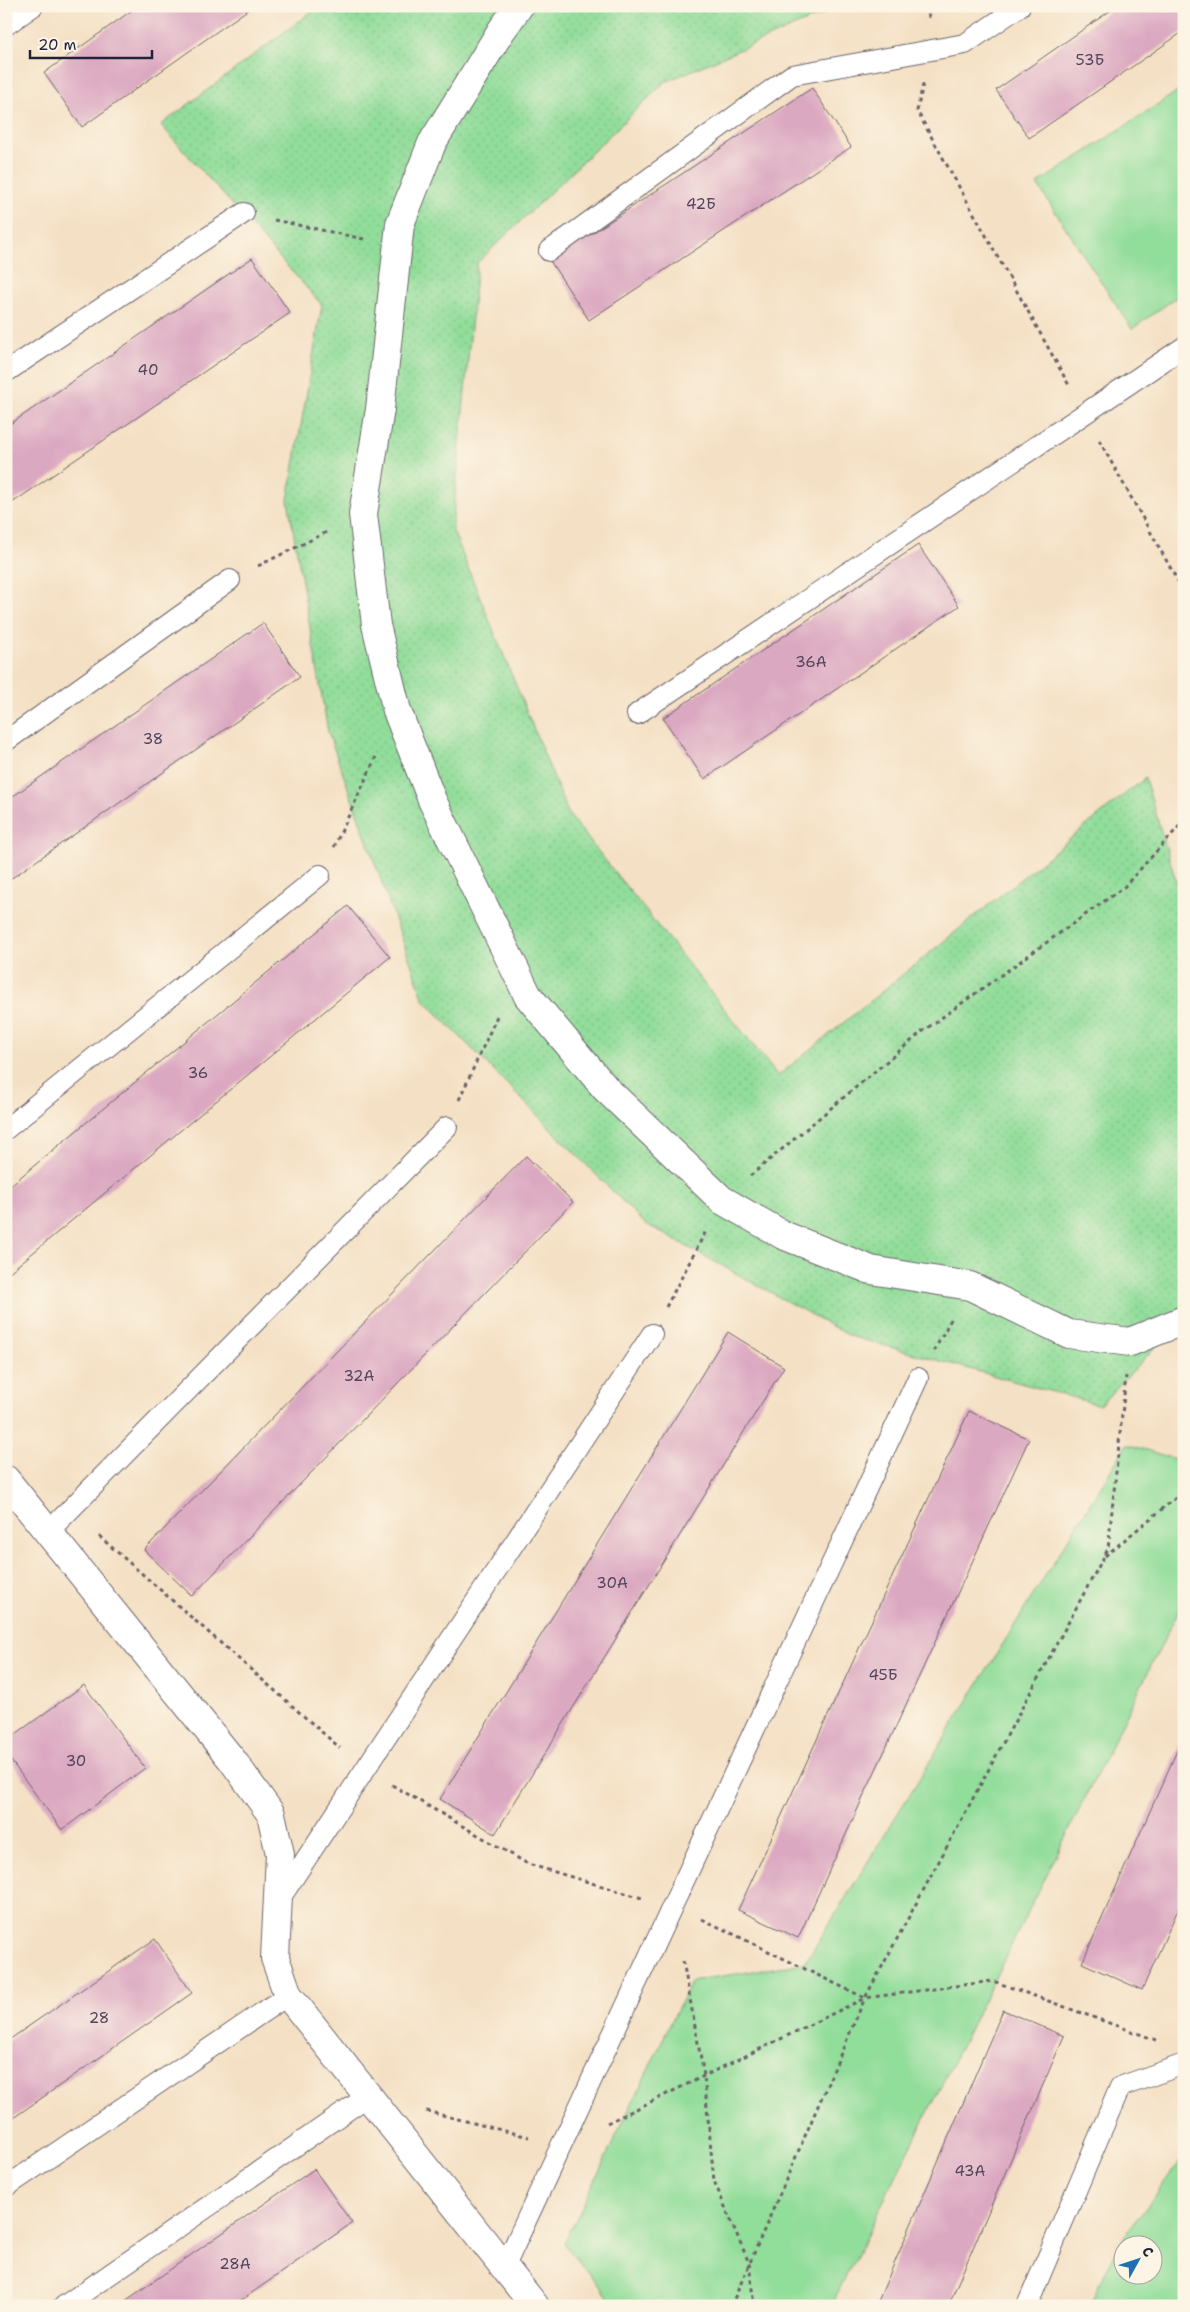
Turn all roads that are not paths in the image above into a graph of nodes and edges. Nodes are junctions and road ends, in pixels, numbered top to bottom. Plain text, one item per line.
1 (33, 6) edge
2 (519, 6) edge
3 (1020, 6) edge
4 (6, 25) edge
5 (244, 213) road end
6 (549, 251) dead end
7 (1184, 347) edge
8 (6, 372) edge
9 (230, 580) road end
10 (637, 714) dead end
11 (6, 741) edge
12 (320, 875) road end
13 (447, 1126) road end
14 (6, 1130) edge
15 (1184, 1320) edge
16 (652, 1334) road end
17 (918, 1378) road end
18 (6, 1480) edge
19 (48, 1532) junction
20 (276, 1904) junction
21 (288, 1995) junction
22 (1184, 2064) edge
23 (368, 2096) junction
24 (6, 2187) edge
25 (504, 2268) junction
26 (529, 2304) edge
27 (64, 2306) edge
28 (1027, 2306) edge

1 - 4 lane
2 - 15 street
3 - 6 lane
5 - 8 lane
7 - 10 lane
9 - 11 lane
12 - 14 lane
13 - 19 lane
16 - 20 lane
17 - 25 lane
18 - 19 street
19 - 20 street
20 - 21 street
21 - 23 street
21 - 24 lane
22 - 28 lane
23 - 25 street
23 - 27 lane
25 - 26 street

